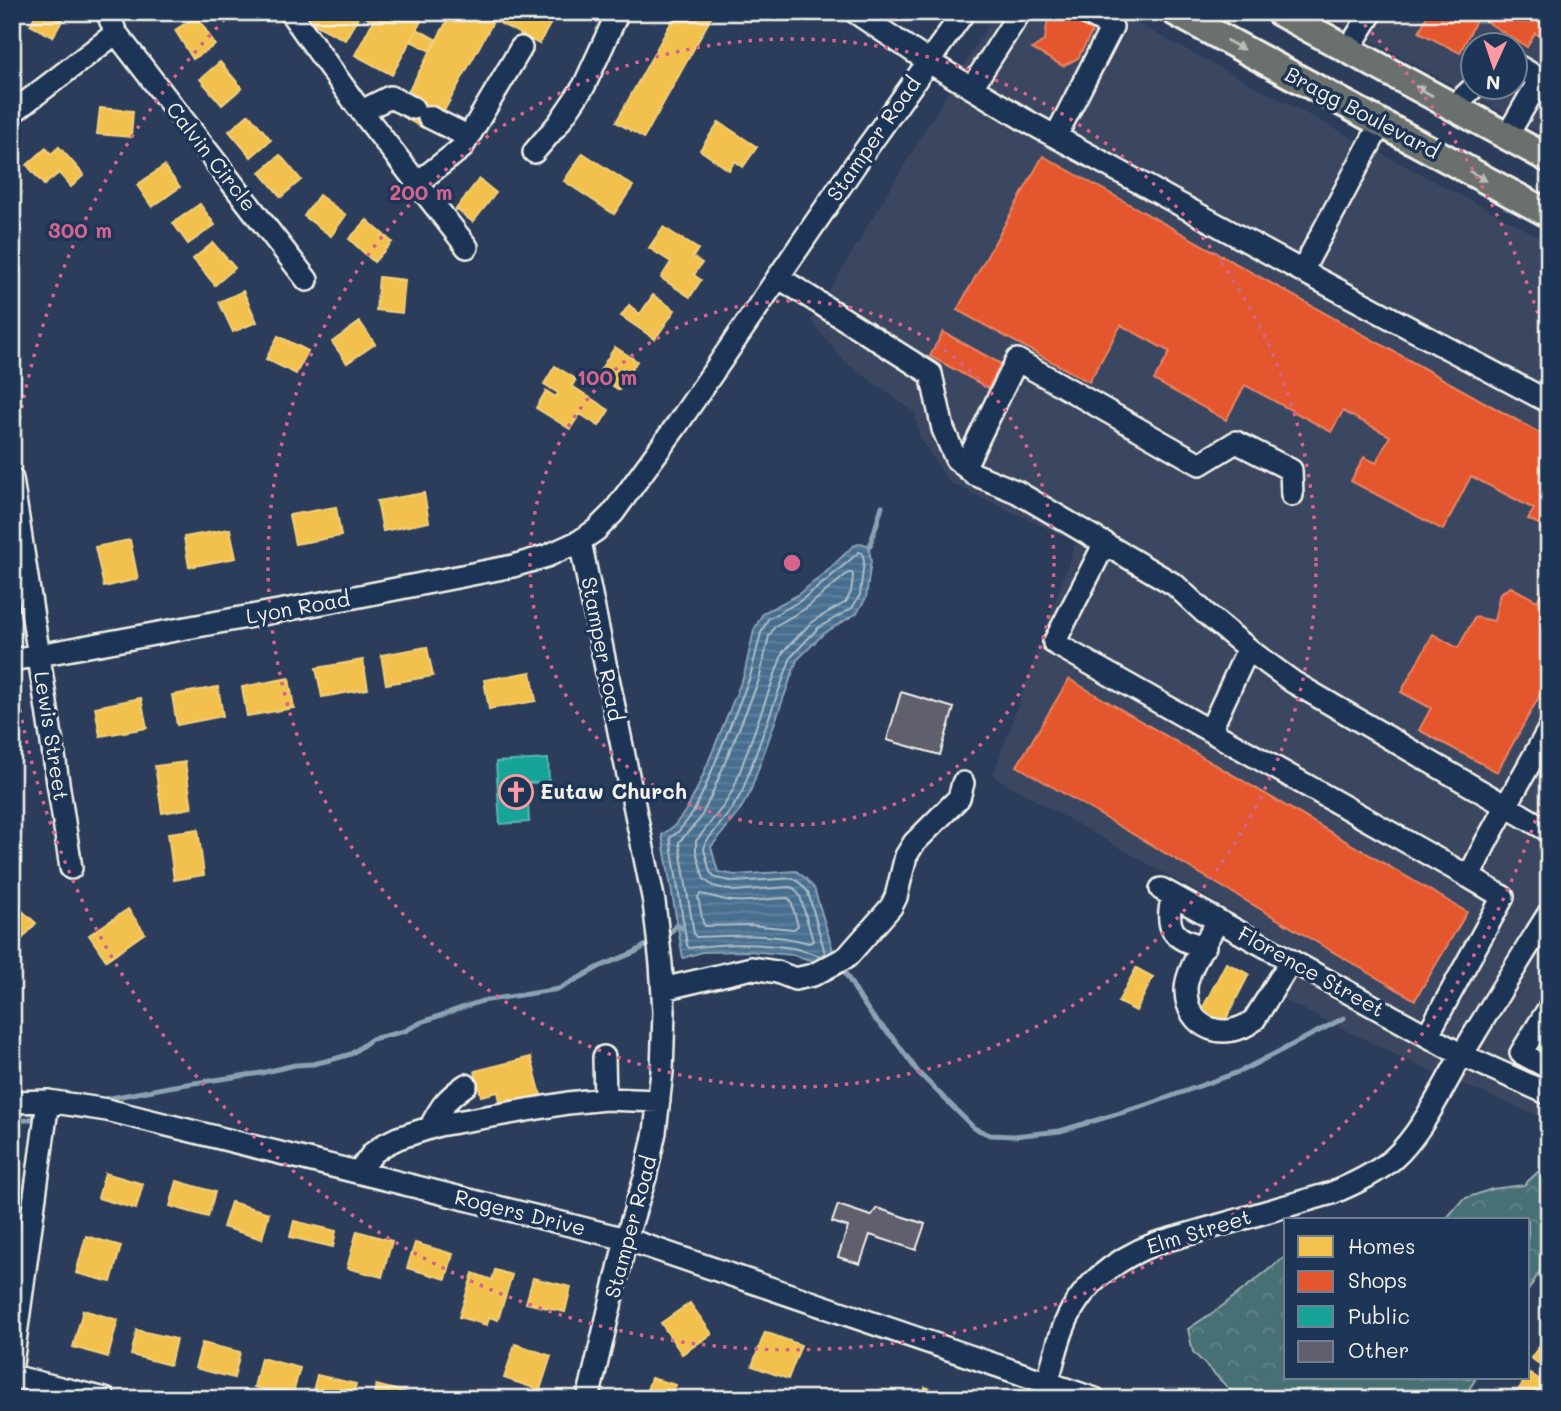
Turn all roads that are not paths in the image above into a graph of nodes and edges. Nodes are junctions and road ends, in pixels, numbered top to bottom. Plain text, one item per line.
1 (107, 12) edge
2 (290, 12) edge
3 (618, 12) edge
4 (855, 12) edge
5 (964, 12) edge
6 (1020, 12) edge
7 (1083, 12) edge
8 (1175, 12) edge
9 (1279, 12) edge
10 (1372, 12) edge
11 (1313, 20) edge
12 (116, 33) junction
13 (521, 48) dead end
14 (1348, 50) junction
15 (929, 62) junction
16 (1530, 73) edge
17 (972, 87) junction
18 (1530, 96) edge
19 (1460, 100) edge
20 (1527, 102) edge
21 (1452, 107) junction
22 (362, 111) junction
23 (12, 113) edge
24 (1381, 123) junction
25 (1056, 136) junction
26 (1507, 136) junction
27 (469, 137) junction
28 (534, 152) dead end
29 (1548, 156) edge
30 (417, 183) junction
31 (1549, 215) edge
32 (467, 247) dead end
33 (1302, 271) junction
34 (778, 278) junction
35 (307, 280) dead end
36 (1549, 402) edge
37 (965, 466) junction
38 (12, 479) edge
39 (1292, 495) dead end
40 (580, 541) junction
41 (1105, 543) junction
42 (1248, 649) junction
43 (39, 655) junction
44 (12, 660) edge
45 (1549, 729) edge
46 (1210, 731) junction
47 (963, 783) dead end
48 (1506, 806) junction
49 (1549, 831) edge
50 (71, 868) dead end
51 (1469, 877) junction
52 (1549, 913) edge
53 (1218, 921) junction
54 (1205, 946) junction
55 (1291, 961) junction
56 (663, 989) junction
57 (1549, 1008) edge
58 (1427, 1036) junction
59 (1462, 1055) junction
60 (604, 1057) dead end
61 (1549, 1068) edge
62 (466, 1085) dead end
63 (1549, 1094) edge
64 (605, 1099) junction
65 (48, 1101) junction
66 (659, 1101) junction
67 (12, 1102) edge
68 (429, 1128) junction
69 (359, 1172) junction
70 (626, 1239) junction
71 (12, 1364) edge
72 (12, 1376) edge
73 (1045, 1390) edge
74 (105, 1399) edge
75 (588, 1399) edge
76 (1095, 1399) edge

1 - 12 street, Calvin Circle
2 - 22 street
3 - 28 street
4 - 15 street
5 - 15 street, Stamper Road
6 - 17 street
7 - 25 street
8 -> 24 main road, Bragg Boulevard
9 - 11 main road
10 - 14 street
11 - 14 main road
12 - 23 street
12 - 35 street, Calvin Circle
13 - 27 street
21 -> 14 main road
15 - 17 street
15 - 34 street, Stamper Road
16 - 18 street
17 - 25 street
19 - 21 street
20 - 26 street
21 - 26 main road
22 - 27 street
22 - 30 street
24 -> 31 main road, Bragg Boulevard
24 - 33 street
25 - 33 street
26 - 29 main road
27 - 30 street
30 - 32 street
33 - 36 street
34 - 37 street
34 - 40 street, Stamper Road
37 - 39 street
37 - 41 street
38 - 43 street, Lewis Street
40 - 43 street, Lyon Road
40 - 56 street, Stamper Road
41 - 42 street
41 - 46 street
42 - 46 street
42 - 48 street
43 - 44 street, Lyon Road
43 - 50 street, Lewis Street
45 - 48 street
46 - 51 street
47 - 56 street
48 - 49 street
48 - 51 street
51 - 58 street
52 - 59 street, Elm Street
53 - 54 street
53 - 54 street, Florence Street
53 - 55 street, Florence Street
54 - 55 street
55 - 58 street, Florence Street
56 - 66 street, Stamper Road
57 - 61 street
58 - 59 street, Florence Street
59 - 63 street, Florence Street
59 - 73 street, Elm Street
60 - 64 street
62 - 68 street
64 - 66 street
64 - 68 street
65 - 67 street, Rogers Drive
65 - 69 street, Rogers Drive
65 - 71 street
66 - 70 street, Stamper Road
68 - 69 street
69 - 70 street, Rogers Drive
70 - 73 street, Rogers Drive
70 - 75 street, Stamper Road
72 - 74 street
73 - 76 street, Rogers Drive

